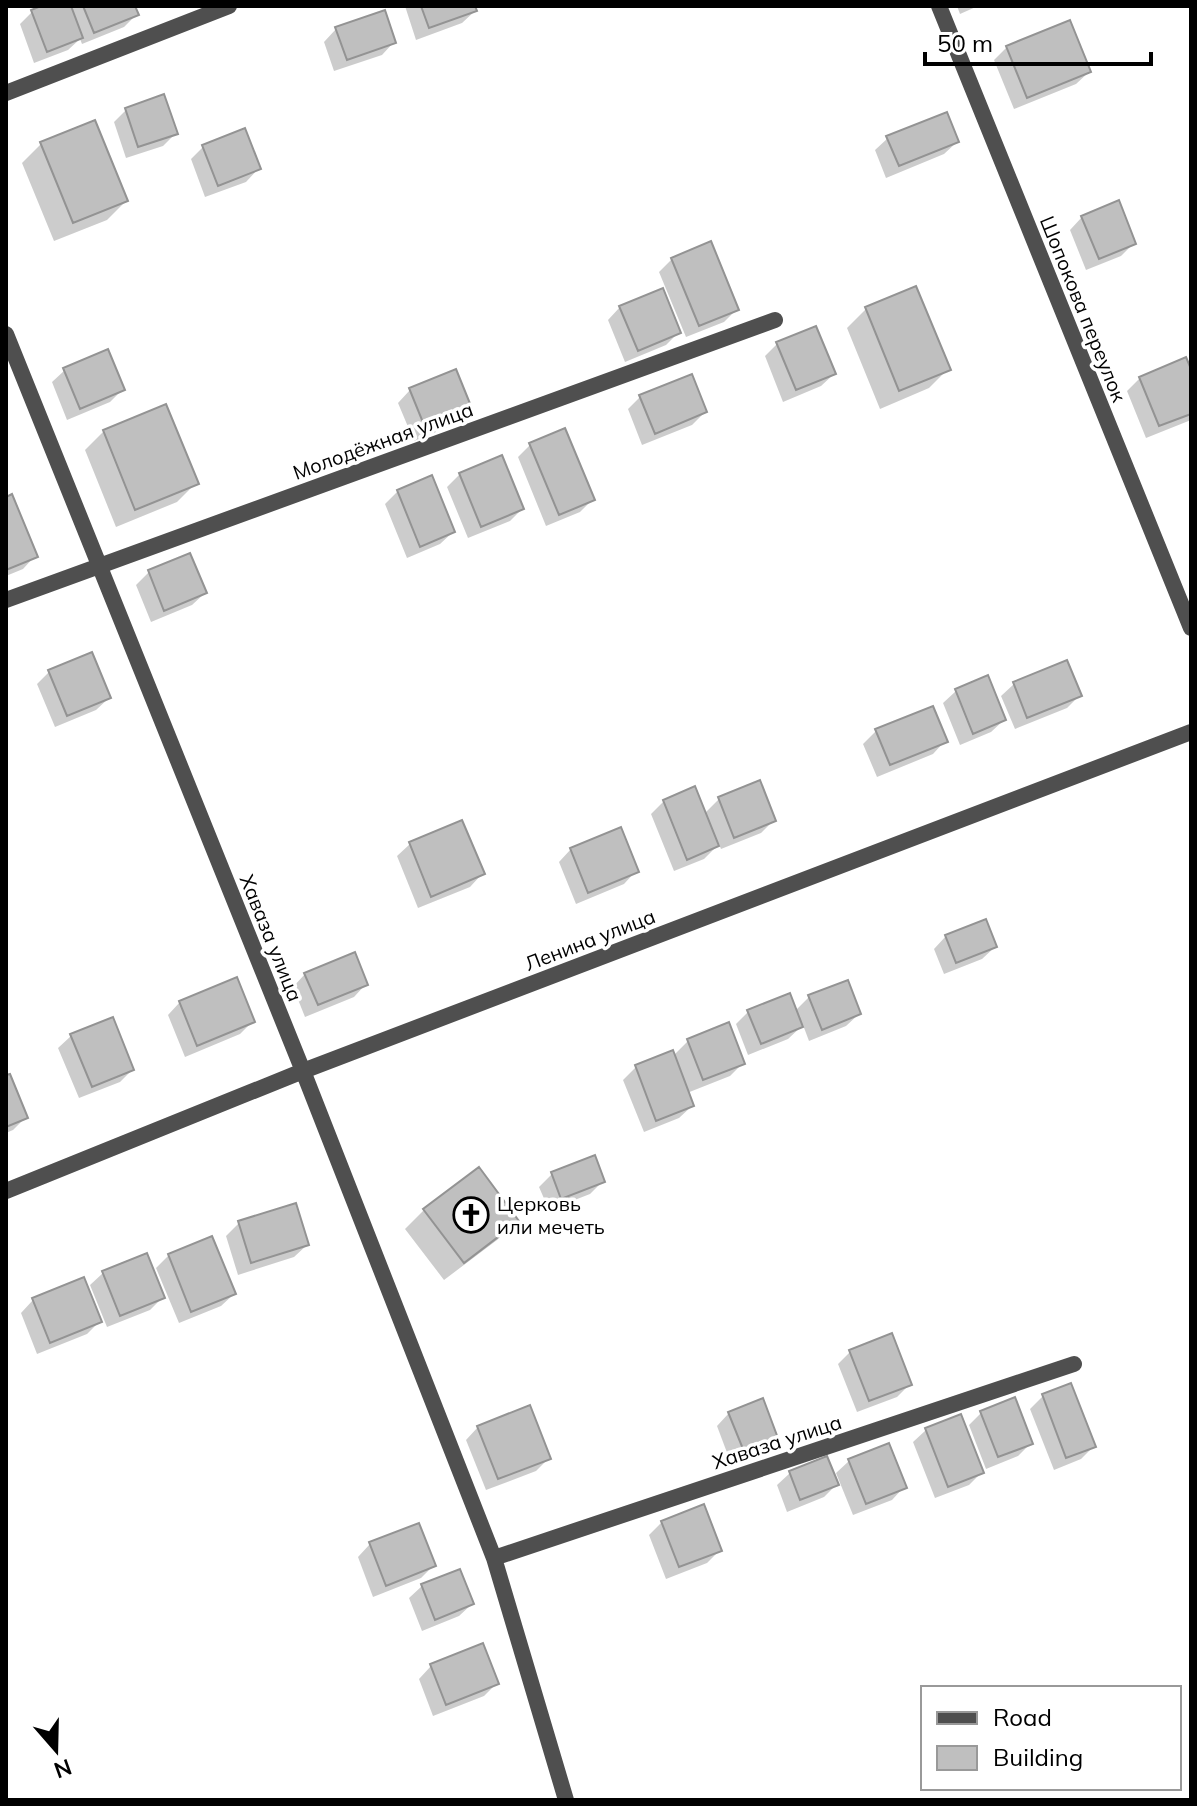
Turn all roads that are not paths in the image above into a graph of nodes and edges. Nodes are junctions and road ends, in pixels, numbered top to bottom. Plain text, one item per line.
1 (229, 6) edge
2 (939, 6) edge
3 (6, 93) edge
4 (775, 320) dead end
5 (6, 334) edge
6 (99, 564) junction
7 (6, 600) edge
8 (1191, 628) edge
9 (1191, 732) edge
10 (303, 1071) junction
11 (6, 1191) edge
12 (1074, 1364) dead end
13 (494, 1558) junction
14 (566, 1800) edge

1 - 3 street
2 - 8 street, Шопокова переулок
4 - 6 street, Молодёжная улица
5 - 6 street, Хаваза улица
6 - 7 street, Молодёжная улица
6 - 10 street, Хаваза улица
9 - 10 street, Ленина улица
10 - 11 street, Ленина улица
10 - 13 street, Хаваза улица
12 - 13 street, Хаваза улица
13 - 14 street, Хаваза улица

